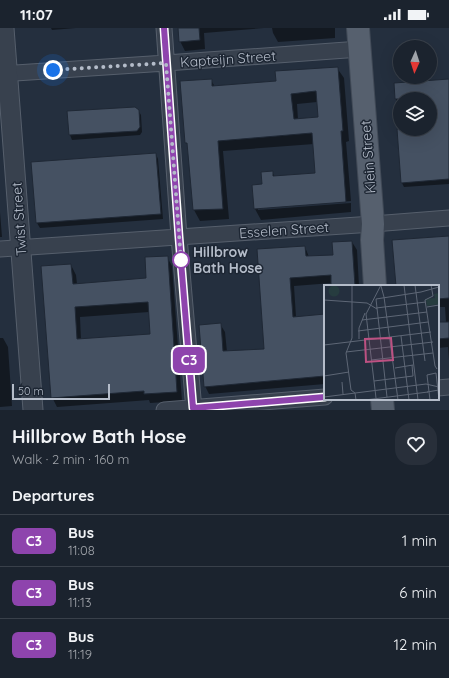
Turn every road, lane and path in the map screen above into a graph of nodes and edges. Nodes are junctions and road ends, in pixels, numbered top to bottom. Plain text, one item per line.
1 (4, 28) edge
2 (164, 28) edge
3 (359, 38) edge
4 (166, 63) junction
5 (3, 73) edge
6 (449, 218) edge
7 (373, 224) junction
8 (179, 237) junction
9 (21, 248) junction
10 (0, 249) edge
11 (375, 285) edge
12 (449, 386) edge
13 (439, 388) edge
14 (324, 397) edge
15 (193, 409) edge
16 (33, 410) edge
17 (164, 410) edge

1 - 5 street, Twist Street
2 - 4 street
3 - 4 street, Kapteijn Street
3 - 7 main road, Klein Street
4 - 5 street, Kapteijn Street
4 - 8 street
5 - 9 street, Twist Street
6 - 7 street, Esselen Street
7 - 8 street, Esselen Street
7 - 11 main road, Klein Street
8 - 9 street, Esselen Street
8 - 15 street
9 - 10 street, Esselen Street
9 - 16 street, Twist Street
12 - 13 street
14 - 15 street
15 - 17 street

